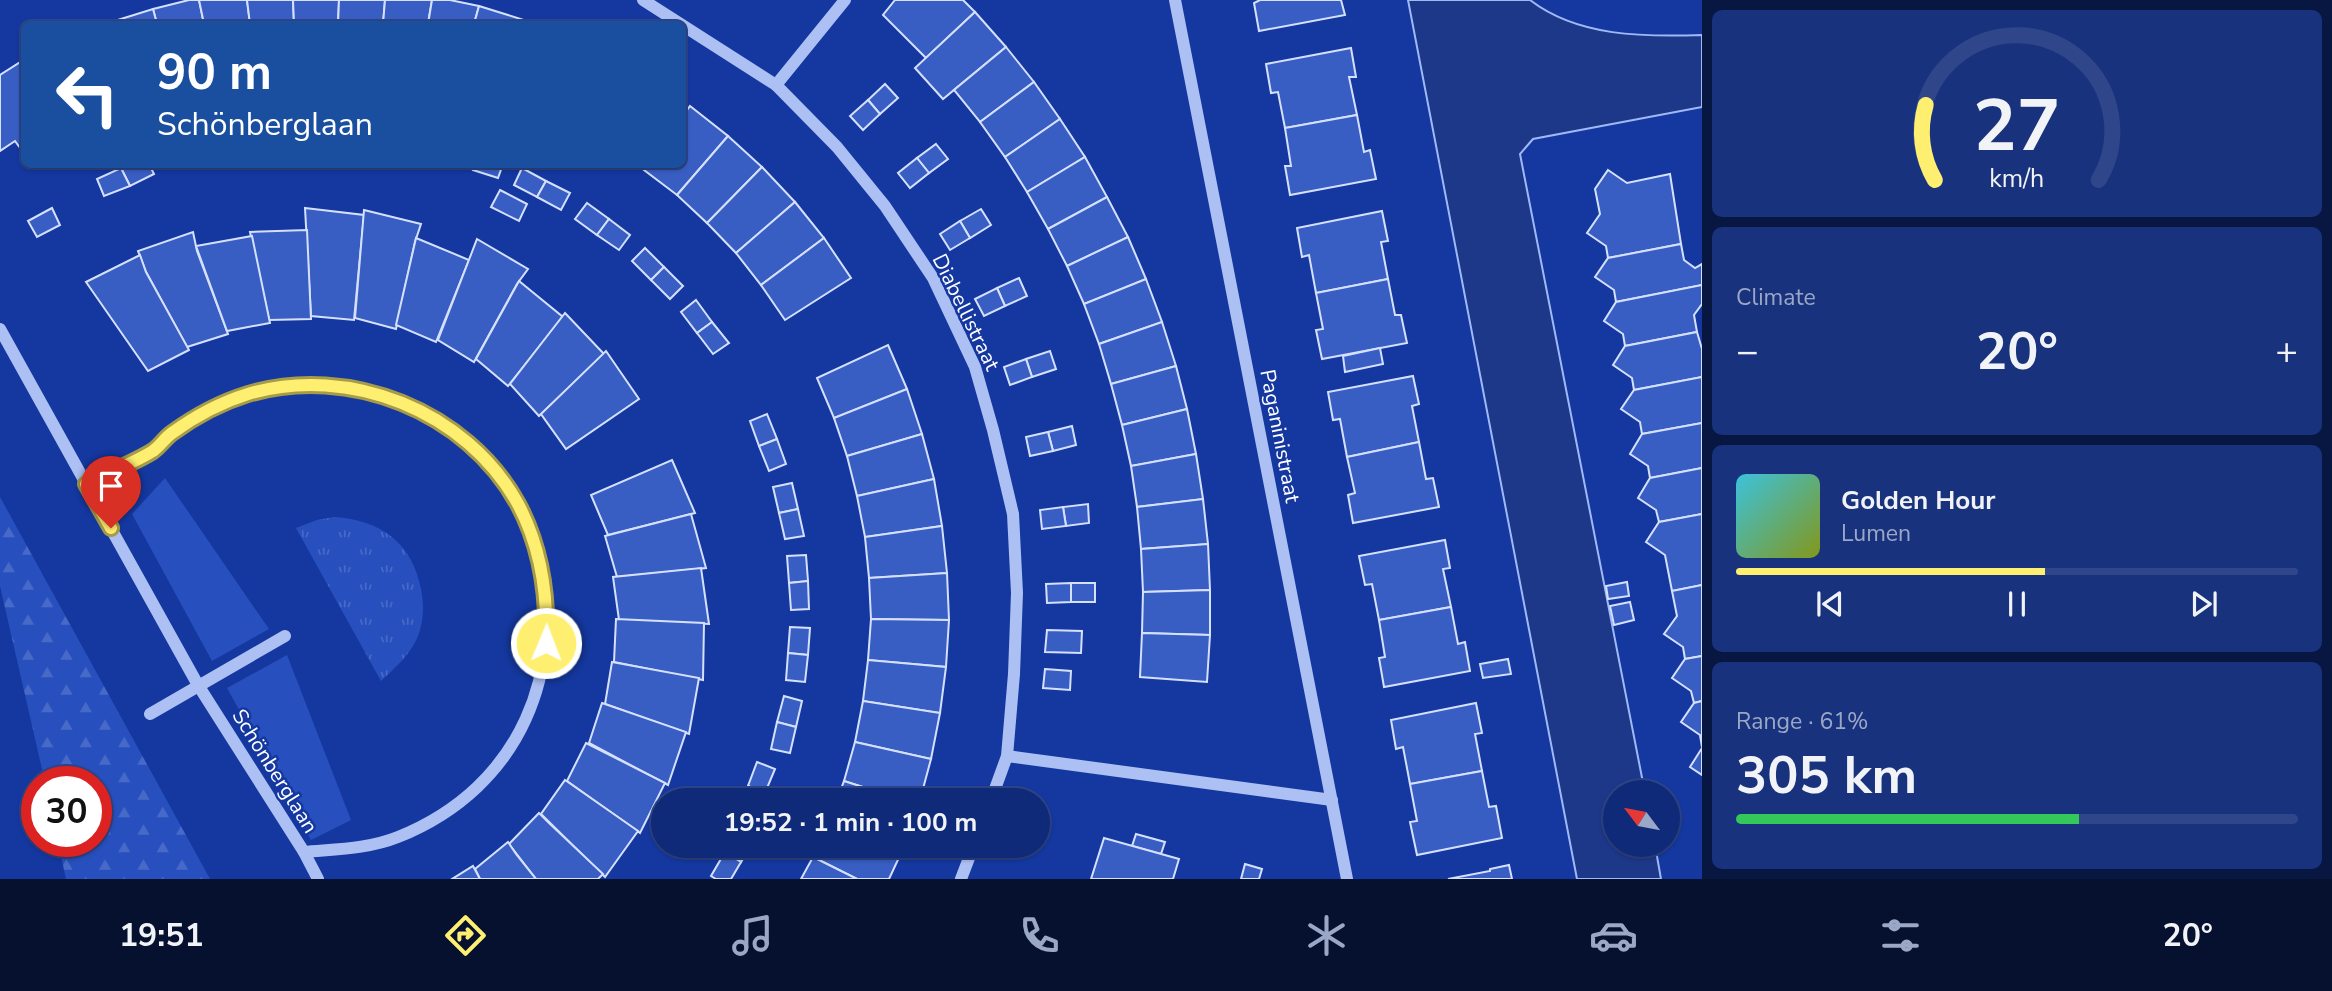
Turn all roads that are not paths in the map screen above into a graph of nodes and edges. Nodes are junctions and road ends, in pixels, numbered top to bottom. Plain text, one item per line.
1 (643, 0) edge
2 (845, 0) edge
3 (1175, 0) edge
4 (676, 21) edge
5 (686, 27) edge
6 (776, 85) junction
7 (0, 329) edge
8 (86, 484) junction
9 (285, 636) dead end
10 (198, 685) junction
11 (150, 714) dead end
12 (1007, 756) junction
13 (995, 788) edge
14 (1332, 800) junction
15 (304, 852) junction
16 (969, 858) edge
17 (318, 879) edge
18 (961, 879) edge
19 (1347, 879) edge

1 - 4 street, Diabellistraat
2 - 6 street
3 - 14 street, Paganinistraat
5 - 6 street, Diabellistraat
6 - 12 street, Diabellistraat
7 - 8 street, Schönberglaan
8 - 10 street, Schönberglaan
8 - 15 street
9 - 10 street
10 - 11 street
10 - 15 street, Schönberglaan
12 - 13 street, Diabellistraat
12 - 14 street
14 - 19 street, Paganinistraat
15 - 17 street, Schönberglaan
16 - 18 street

